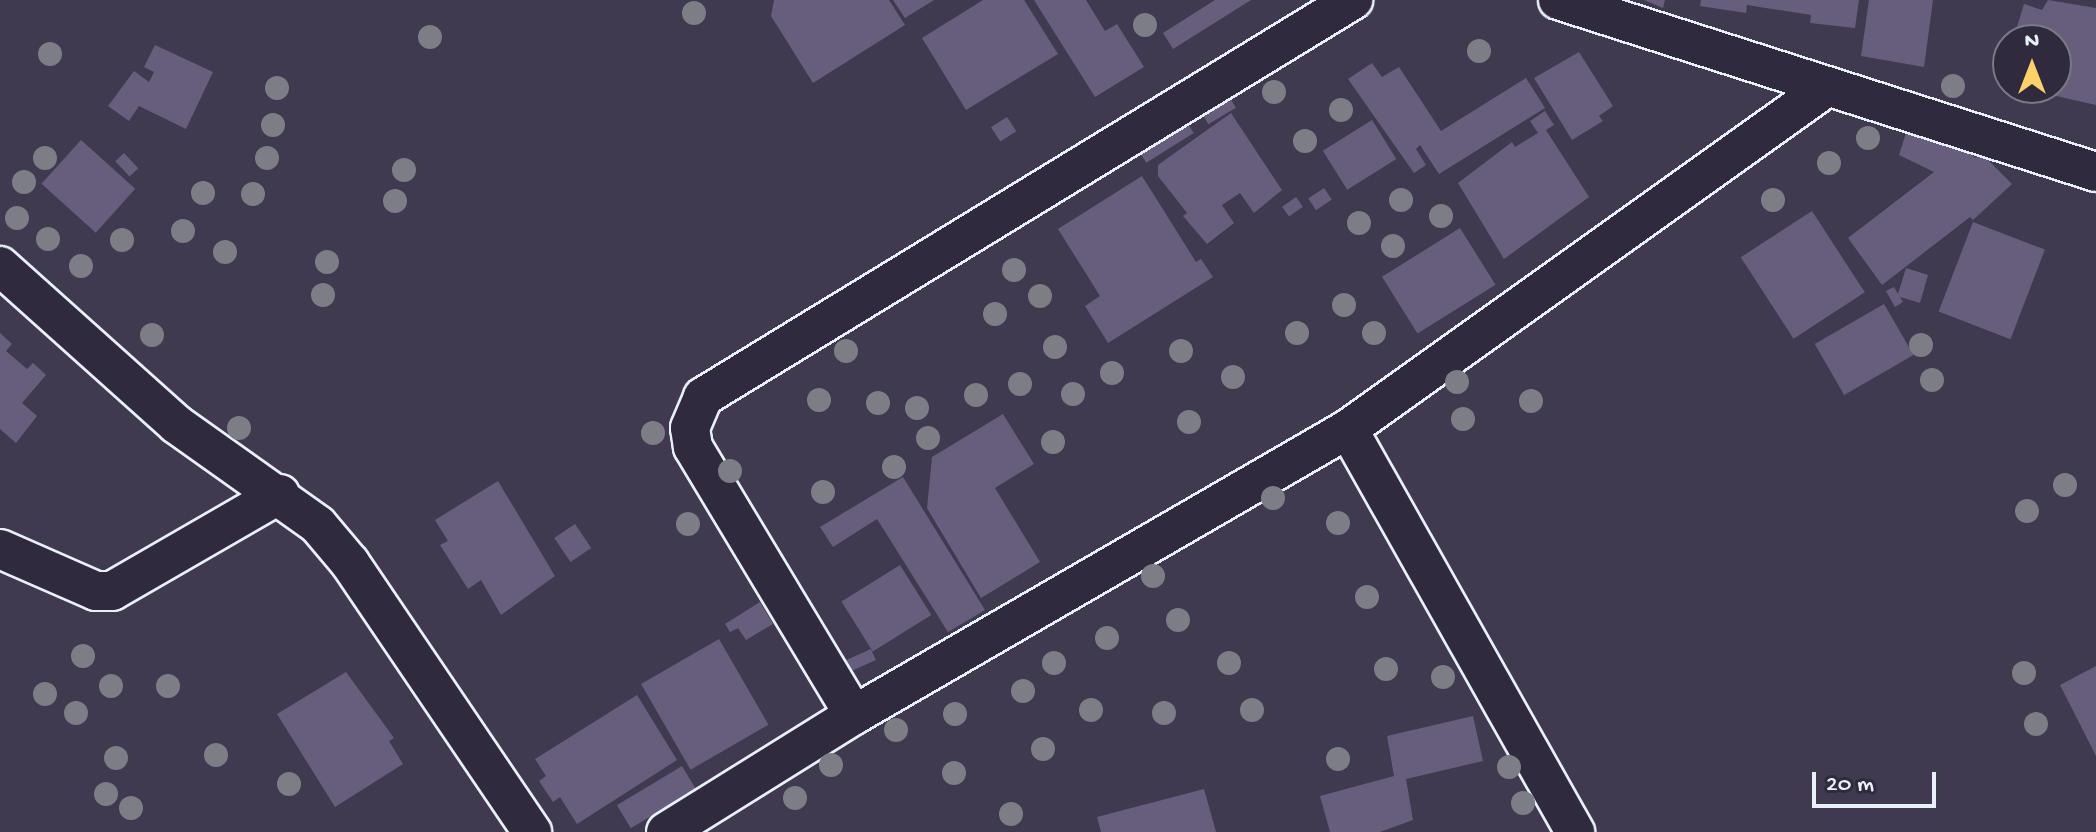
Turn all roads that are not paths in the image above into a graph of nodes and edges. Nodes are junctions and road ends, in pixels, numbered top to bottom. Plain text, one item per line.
1 (1353, 0) edge
2 (1558, 0) edge
3 (1827, 87) junction
4 (2096, 172) edge
5 (0, 266) edge
6 (1348, 429) junction
7 (280, 494) junction
8 (0, 549) edge
9 (854, 715) junction
10 (532, 832) edge
11 (666, 832) edge
12 (1575, 832) edge

1 - 9 street
2 - 3 street
3 - 4 street
3 - 6 street
5 - 7 street
6 - 9 street
6 - 12 street
7 - 8 street
7 - 10 street
9 - 11 street

